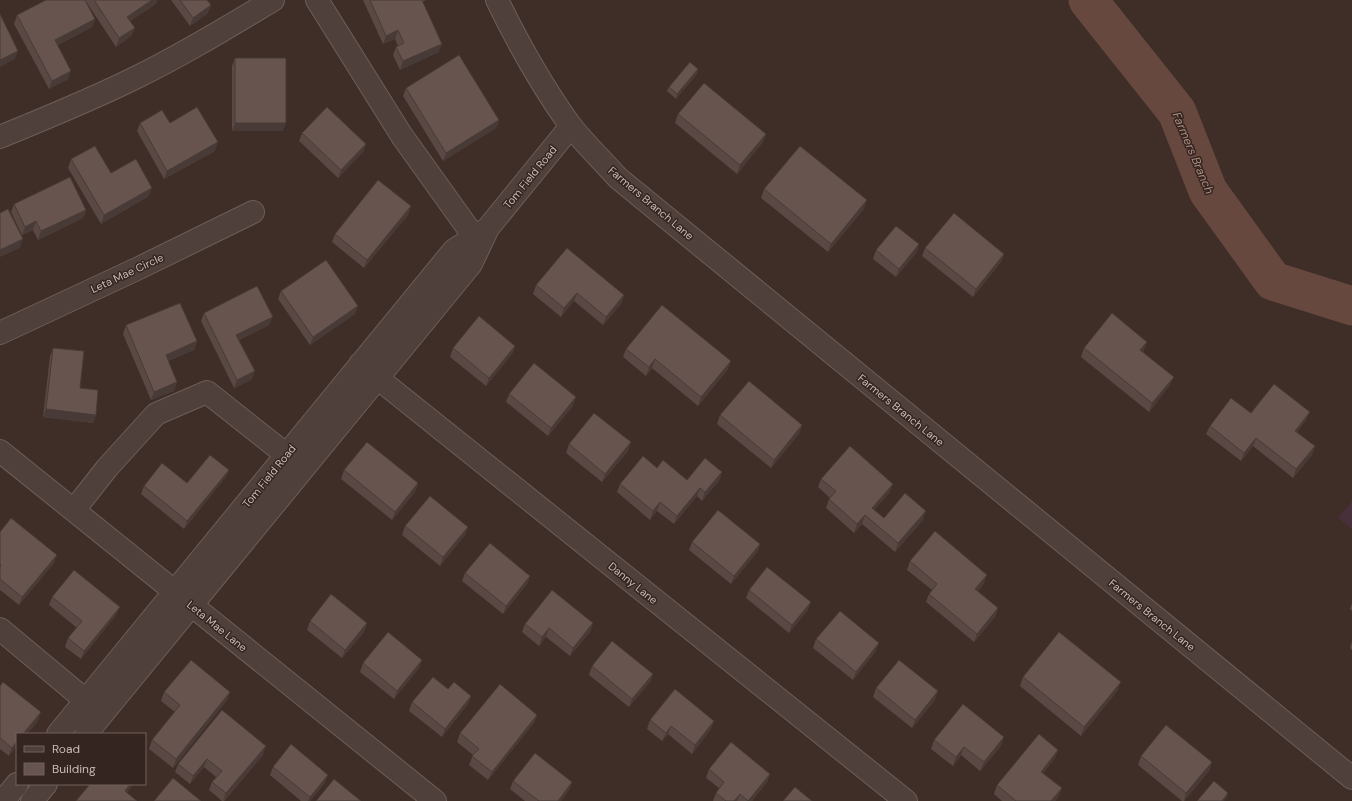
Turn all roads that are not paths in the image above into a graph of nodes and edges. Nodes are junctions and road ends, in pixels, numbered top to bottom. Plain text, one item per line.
1 (273, 0) edge
2 (317, 0) edge
3 (497, 0) edge
4 (571, 126) junction
5 (0, 137) edge
6 (253, 212) dead end
7 (481, 237) junction
8 (0, 332) edge
9 (360, 364) junction
10 (377, 378) junction
11 (0, 451) edge
12 (286, 455) junction
13 (303, 469) junction
14 (74, 510) junction
15 (175, 591) junction
16 (192, 605) junction
17 (0, 630) edge
18 (85, 701) junction
19 (102, 714) junction
20 (59, 733) edge
21 (87, 733) edge
22 (1352, 778) edge
23 (16, 785) edge
24 (45, 785) edge
25 (3, 801) edge
26 (32, 801) edge
27 (435, 801) edge
28 (906, 801) edge

1 - 5 street
2 - 7 street
3 - 4 street, Farmers Branch Lane
4 - 7 street, Tom Field Road
4 - 22 street, Farmers Branch Lane
6 - 8 street, Leta Mae Circle
7 - 9 street, Tom Field Road
7 - 10 street, Tom Field Road
9 - 10 street, Danny Lane
9 - 12 street, Tom Field Road
10 - 13 street, Tom Field Road
10 - 28 street, Danny Lane
11 - 14 street, Leta Mae Lane
12 - 13 street
12 - 14 street
12 - 15 street, Tom Field Road
13 - 16 street, Tom Field Road
14 - 15 street, Leta Mae Lane
15 - 16 street, Leta Mae Lane
15 - 18 street, Tom Field Road
16 - 19 street, Tom Field Road
16 - 27 street, Leta Mae Lane
17 - 18 street
18 - 19 street
18 - 20 street, Tom Field Road
19 - 21 street, Tom Field Road
23 - 25 street
24 - 26 street

